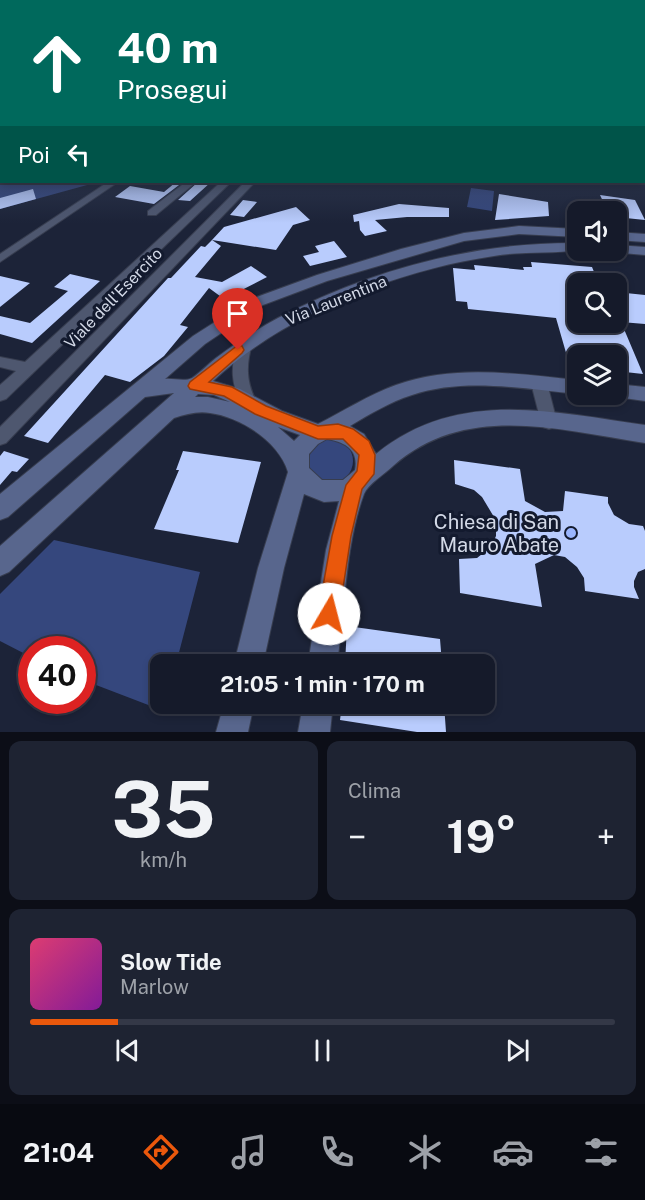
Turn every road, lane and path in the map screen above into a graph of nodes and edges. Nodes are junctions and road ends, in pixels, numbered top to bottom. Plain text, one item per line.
1 (112, 183) edge
2 (189, 183) edge
3 (224, 184) edge
4 (246, 185) edge
5 (164, 204) junction
6 (196, 209) junction
7 (152, 213) dead end
8 (567, 232) edge
9 (627, 237) edge
10 (645, 238) edge
11 (165, 239) junction
12 (190, 243) junction
13 (567, 247) edge
14 (627, 250) edge
15 (645, 251) edge
16 (0, 259) edge
17 (245, 344) junction
18 (0, 362) edge
19 (28, 368) junction
20 (539, 383) junction
21 (195, 386) junction
22 (567, 386) edge
23 (141, 390) junction
24 (627, 393) edge
25 (645, 394) edge
26 (0, 395) edge
27 (248, 401) junction
28 (163, 414) junction
29 (549, 422) junction
30 (323, 432) junction
31 (645, 434) edge
32 (0, 438) edge
33 (298, 467) junction
34 (357, 484) junction
35 (0, 509) edge
36 (0, 563) edge
37 (250, 654) edge
38 (324, 654) edge
39 (236, 714) edge
40 (317, 714) edge
41 (232, 732) edge
42 (314, 732) edge

1 - 16 street
2 - 5 street
3 - 4 street
3 - 6 street, Viale dell'Esercito
4 - 12 street, Viale dell'Esercito
5 - 6 street
5 - 7 street
6 - 11 street, Viale dell'Esercito
8 - 23 main road, Via Laurentina
9 - 10 main road
11 - 12 street
11 - 19 street, Viale dell'Esercito
12 - 32 street, Viale dell'Esercito
13 - 17 main road, Via Laurentina
14 - 15 main road
17 - 21 main road, Via Laurentina
17 - 27 street
18 - 19 street
19 - 26 street, Viale dell'Esercito
20 - 22 main road
20 - 29 street
20 - 30 main road
21 - 23 main road
21 - 27 main road
21 - 28 main road, Via Laurentina
23 - 35 main road, Via Laurentina
24 - 25 main road
27 - 30 main road
28 - 33 main road
28 - 36 main road, Via Laurentina
29 - 31 main road
29 - 34 main road
30 - 33 main road
30 - 34 main road
33 - 34 main road
33 - 37 main road
34 - 38 main road
39 - 41 main road
40 - 42 main road

